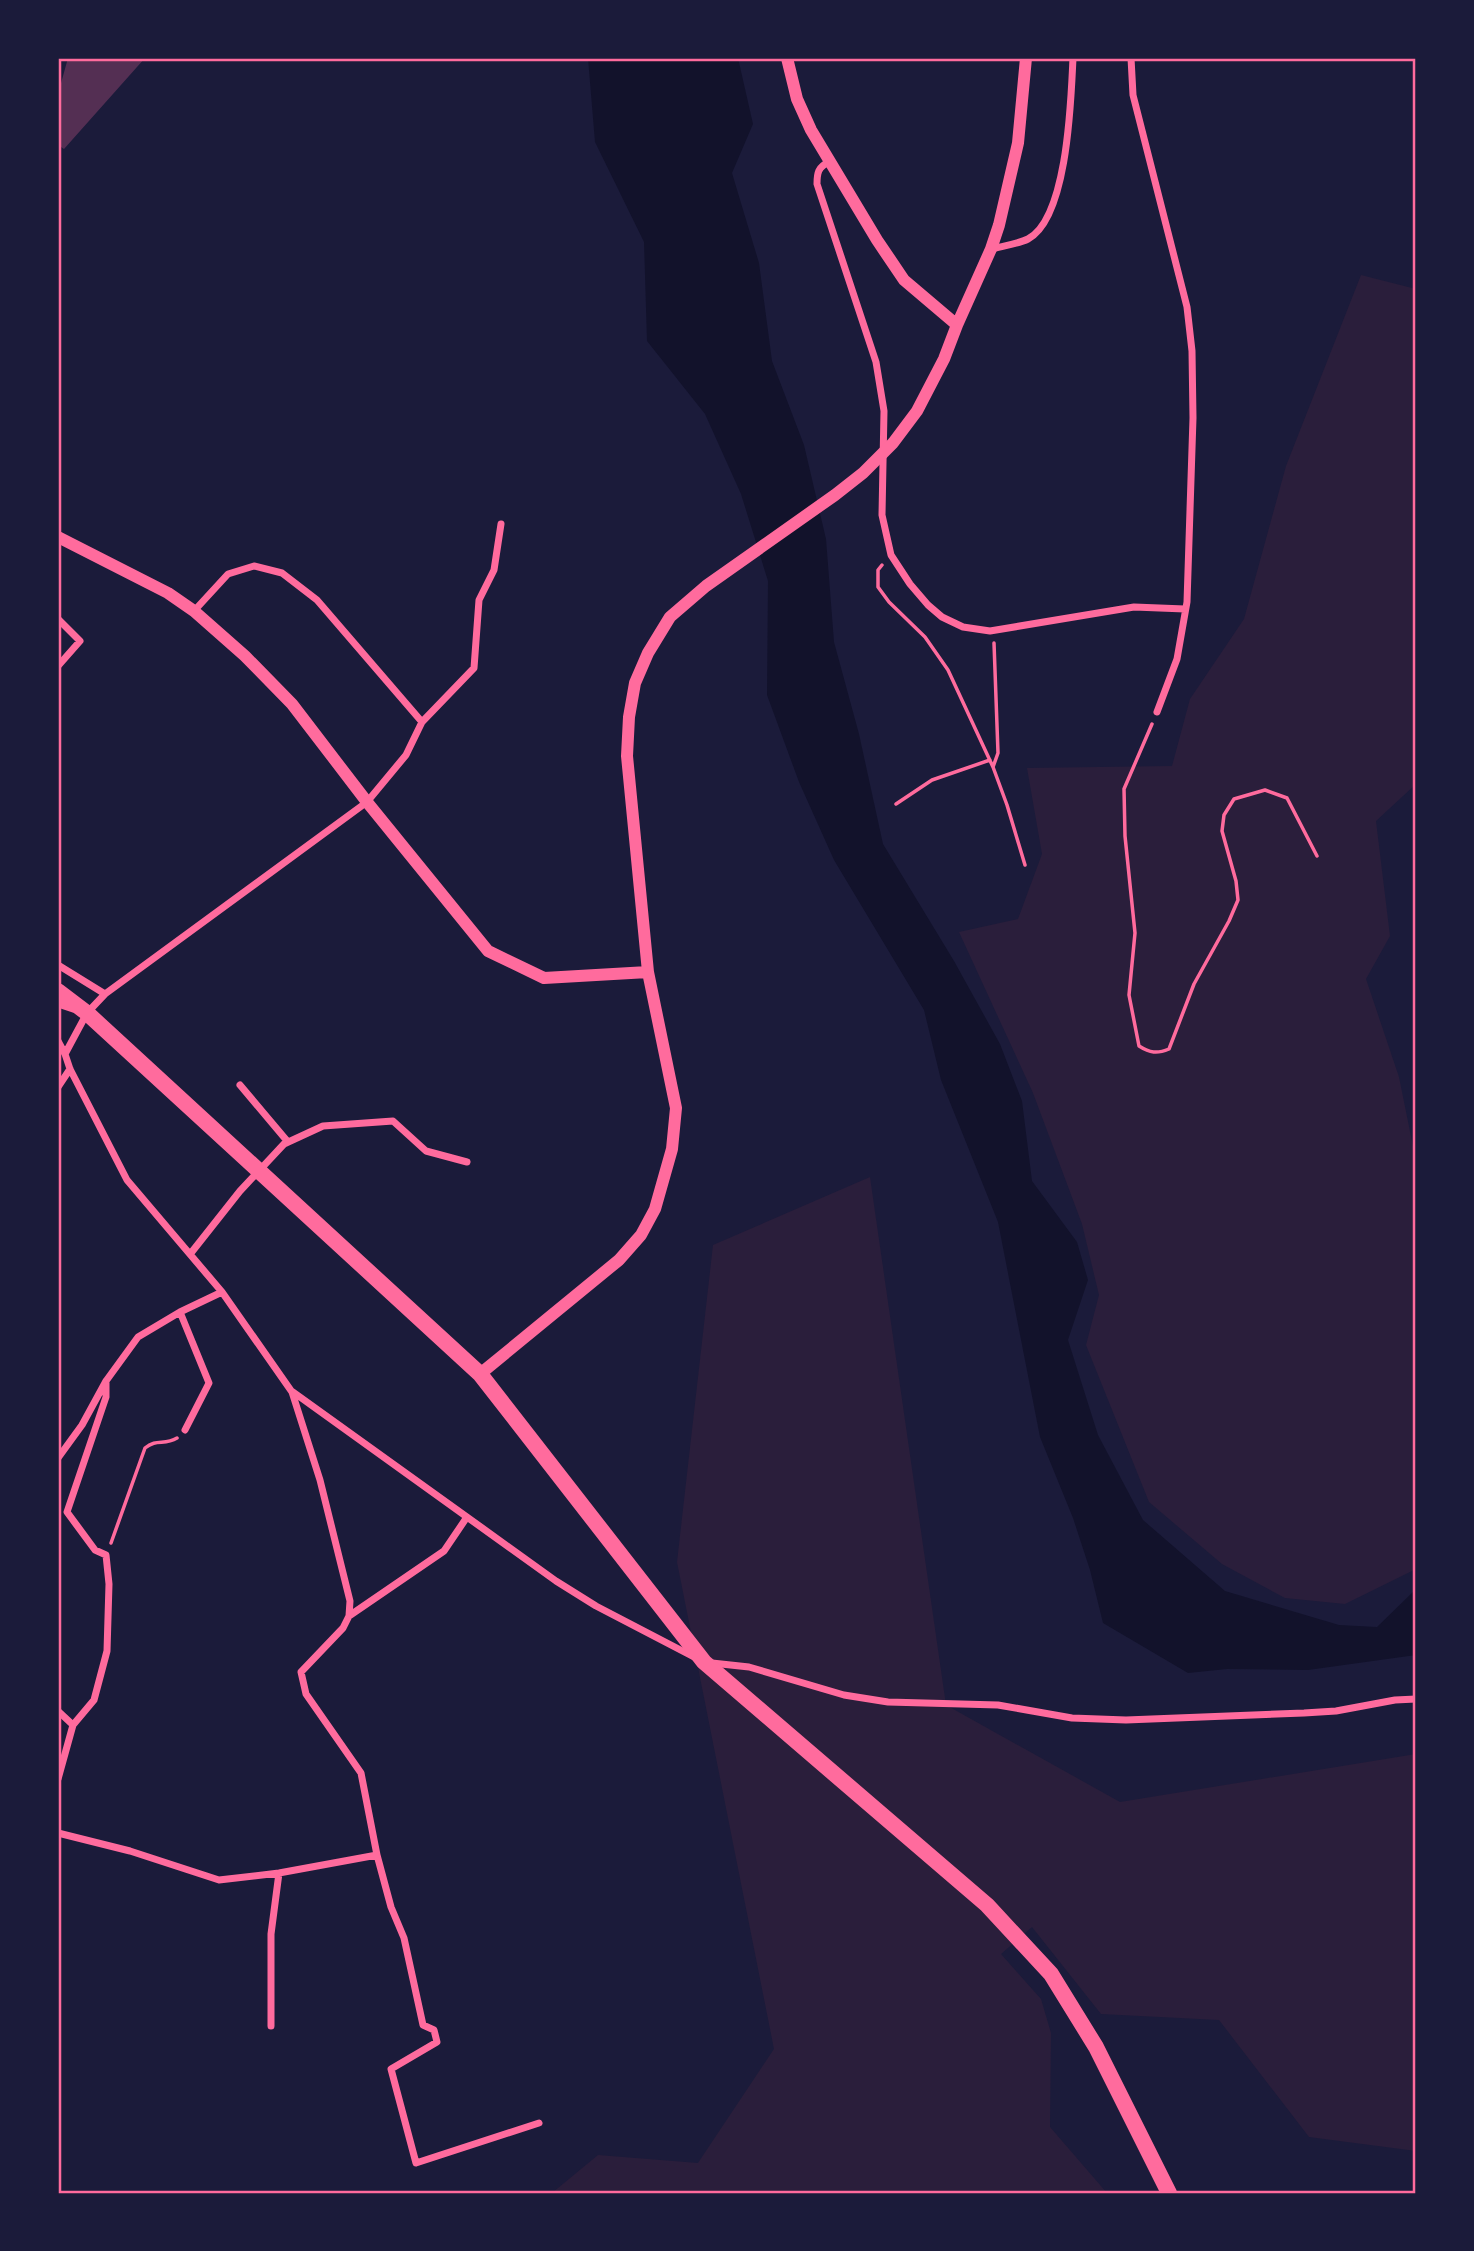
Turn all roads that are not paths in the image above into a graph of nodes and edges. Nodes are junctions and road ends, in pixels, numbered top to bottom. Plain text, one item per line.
1 (788, 58) edge
2 (1027, 58) edge
3 (1073, 58) edge
4 (1131, 58) edge
5 (828, 162) junction
6 (991, 249) junction
7 (957, 325) junction
8 (501, 524) dead end
9 (58, 537) edge
10 (1185, 609) junction
11 (194, 611) junction
12 (58, 620) edge
13 (58, 666) edge
14 (1157, 712) road end
15 (422, 722) junction
16 (367, 802) junction
17 (58, 965) edge
18 (648, 972) junction
19 (58, 991) edge
20 (105, 994) junction
21 (58, 1004) edge
22 (87, 1013) junction
23 (58, 1041) edge
24 (65, 1054) junction
25 (70, 1069) junction
26 (240, 1085) dead end
27 (58, 1087) edge
28 (286, 1143) junction
29 (467, 1162) dead end
30 (191, 1253) junction
31 (222, 1292) junction
32 (180, 1312) junction
33 (480, 1374) junction
34 (106, 1381) junction
35 (292, 1392) junction
36 (185, 1430) road end
37 (58, 1458) edge
38 (467, 1517) junction
39 (349, 1616) junction
40 (704, 1662) junction
41 (1416, 1699) edge
42 (58, 1711) edge
43 (73, 1725) junction
44 (58, 1779) edge
45 (58, 1833) edge
46 (377, 1854) junction
47 (279, 1873) junction
48 (271, 2026) dead end
49 (540, 2123) dead end
50 (1169, 2193) edge

1 - 5 street
2 - 6 street
3 - 6 street
4 - 10 street
5 - 7 street
5 - 10 street
6 - 7 street
7 - 18 street
8 - 15 street
9 - 11 street
10 - 14 street
11 - 15 street
11 - 16 street
12 - 13 street
15 - 16 street
16 - 18 street
16 - 20 street
17 - 20 street
18 - 33 street
19 - 22 main road
20 - 22 street
21 - 22 street
22 - 24 street
22 - 33 main road
23 - 24 street
24 - 25 street
25 - 27 street
25 - 30 street
26 - 28 street
28 - 29 street
28 - 30 street
30 - 31 street
31 - 32 street
31 - 35 street
32 - 34 street
32 - 36 street
33 - 40 main road
34 - 37 street
34 - 43 street
35 - 38 street
35 - 39 street
38 - 39 street
38 - 40 street
39 - 46 street
40 - 41 street
40 - 50 main road
42 - 43 street
43 - 44 street
45 - 47 street
46 - 47 street
46 - 49 street
47 - 48 street

